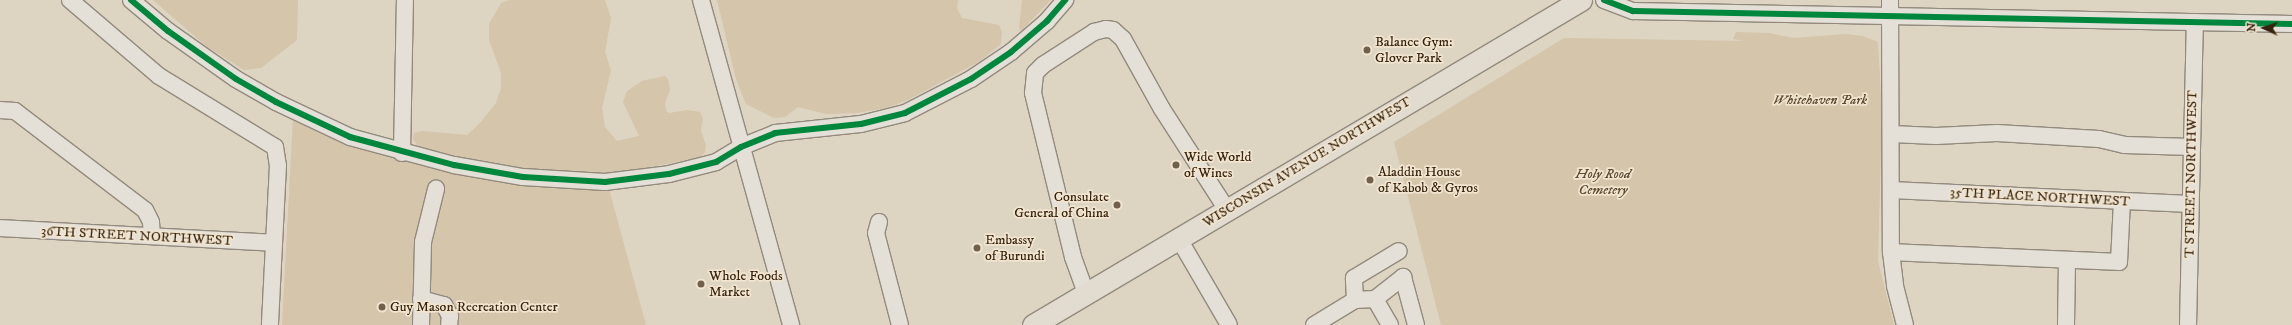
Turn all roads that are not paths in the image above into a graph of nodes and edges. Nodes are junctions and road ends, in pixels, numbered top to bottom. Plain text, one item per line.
1 (70, 0) edge
2 (131, 0) edge
3 (405, 0) edge
4 (702, 0) edge
5 (1065, 0) edge
6 (1581, 0) edge
7 (1604, 0) edge
8 (1890, 0) edge
9 (1890, 18) junction
10 (2195, 22) junction
11 (2292, 24) edge
12 (0, 110) edge
13 (1891, 134) junction
14 (741, 147) junction
15 (2192, 147) junction
16 (402, 153) junction
17 (436, 189) dead end
18 (1891, 190) junction
19 (2122, 201) junction
20 (2190, 204) junction
21 (1227, 210) junction
22 (879, 222) dead end
23 (0, 228) edge
24 (152, 236) junction
25 (1179, 238) junction
26 (274, 243) junction
27 (1399, 251) dead end
28 (1891, 252) junction
29 (2067, 260) junction
30 (1086, 293) junction
31 (421, 299) junction
32 (1375, 299) junction
33 (1355, 300) junction
34 (270, 325) edge
35 (421, 325) edge
36 (449, 325) edge
37 (791, 325) edge
38 (900, 325) edge
39 (1033, 325) edge
40 (1229, 325) edge
41 (1314, 325) edge
42 (1390, 325) edge
43 (1416, 325) edge
44 (1905, 325) edge
45 (2066, 325) edge
46 (2188, 325) edge

1 - 26 street
2 - 16 street
3 - 16 street
4 - 14 street
5 - 14 street
6 - 21 main road, WISCONSIN AVENUE NORTHWEST
7 - 9 street
8 - 9 street
9 - 10 street
9 - 13 street
10 - 11 street
10 - 15 street, T STREET NORTHWEST
12 - 24 street
13 - 15 street
13 - 18 street
14 - 16 street
14 - 37 street
15 - 20 street, T STREET NORTHWEST
17 - 31 street
18 - 19 street, 35TH PLACE NORTHWEST
18 - 28 street
19 - 20 street, 35TH PLACE NORTHWEST
19 - 29 street
20 - 46 street, T STREET NORTHWEST
21 - 25 main road, WISCONSIN AVENUE NORTHWEST
21 - 30 street
22 - 38 street
23 - 24 street, 36TH STREET NORTHWEST
24 - 26 street, 36TH STREET NORTHWEST
25 - 30 main road, WISCONSIN AVENUE NORTHWEST
25 - 40 street
26 - 34 street
27 - 33 street
28 - 29 street
28 - 44 street
29 - 45 street
30 - 39 main road, WISCONSIN AVENUE NORTHWEST
31 - 35 street
31 - 36 street
32 - 33 street
32 - 42 street
32 - 43 street
33 - 41 street

